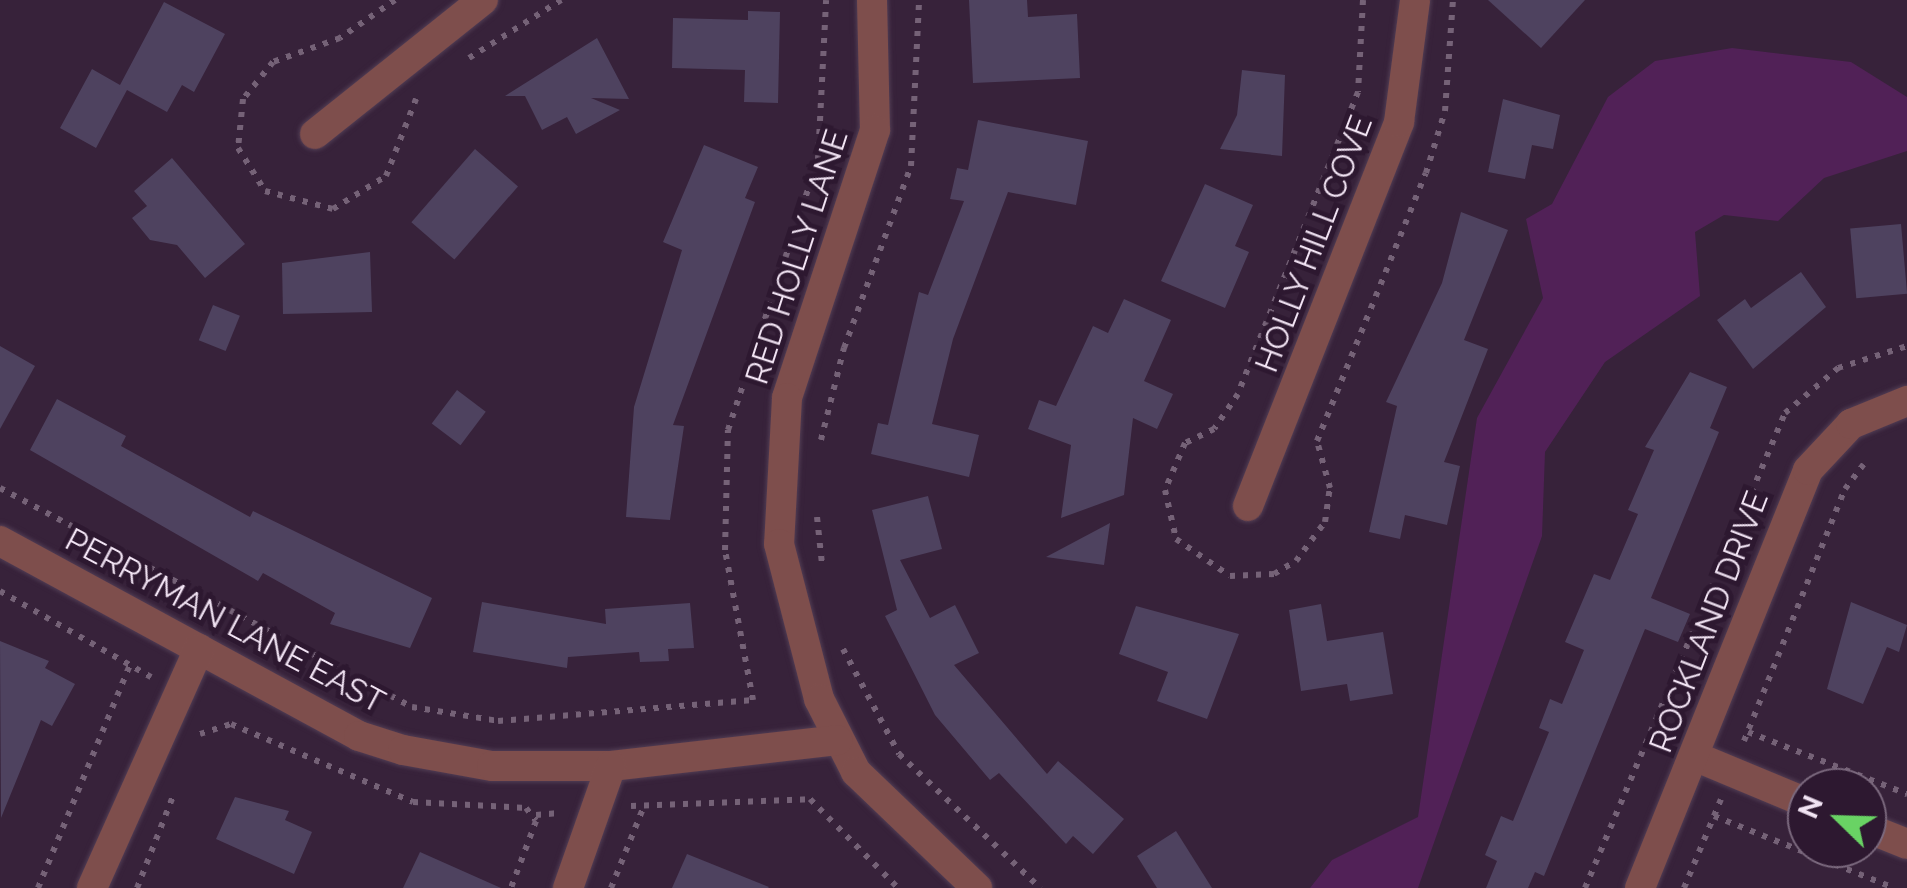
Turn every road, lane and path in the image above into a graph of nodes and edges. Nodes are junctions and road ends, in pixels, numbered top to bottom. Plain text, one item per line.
1 (483, 0) edge
2 (826, 0) edge
3 (872, 0) edge
4 (918, 0) edge
5 (1415, 0) edge
6 (316, 134) dead end
7 (1907, 346) edge
8 (1893, 405) edge
9 (819, 454) dead end
10 (1869, 457) dead end
11 (0, 488) edge
12 (818, 494) dead end
13 (1248, 506) dead end
14 (0, 541) edge
15 (824, 577) dead end
16 (0, 591) edge
17 (835, 628) dead end
18 (199, 649) junction
19 (130, 665) junction
20 (177, 691) junction
21 (213, 724) junction
22 (1748, 732) junction
23 (838, 740) junction
24 (195, 744) dead end
25 (1694, 756) junction
26 (611, 766) junction
27 (1732, 772) junction
28 (177, 787) dead end
29 (1907, 794) edge
30 (1787, 795) edge
31 (644, 806) junction
32 (597, 809) junction
33 (536, 815) junction
34 (1714, 816) junction
35 (38, 888) edge
36 (92, 888) edge
37 (136, 888) edge
38 (511, 888) edge
39 (568, 888) edge
40 (612, 888) edge
41 (898, 888) edge
42 (977, 888) edge
43 (1040, 888) edge
44 (1585, 888) edge
45 (1640, 888) edge
46 (1684, 888) edge
47 (1894, 888) edge

1 - 6 street
2 - 11 path
3 - 23 street, RED HOLLY LANE
4 - 9 path
5 - 13 street, HOLLY HILL COVE
7 - 44 path
8 - 25 street, ROCKLAND DRIVE
10 - 22 path
12 - 15 path
14 - 18 street, PERRYMAN LANE EAST
16 - 19 path
17 - 43 path
18 - 20 street
18 - 26 street, PERRYMAN LANE EAST
19 - 20 path
19 - 35 path
20 - 21 path
20 - 36 street
21 - 24 path
21 - 33 path
22 - 27 path
22 - 29 path
23 - 26 street, PERRYMAN LANE EAST
23 - 42 street, RED HOLLY LANE
25 - 27 street
25 - 45 street, ROCKLAND DRIVE
26 - 32 street
27 - 30 street
27 - 34 path
28 - 37 path
31 - 32 path
31 - 40 path
31 - 41 path
32 - 33 path
32 - 39 street
33 - 38 path
34 - 46 path
34 - 47 path

